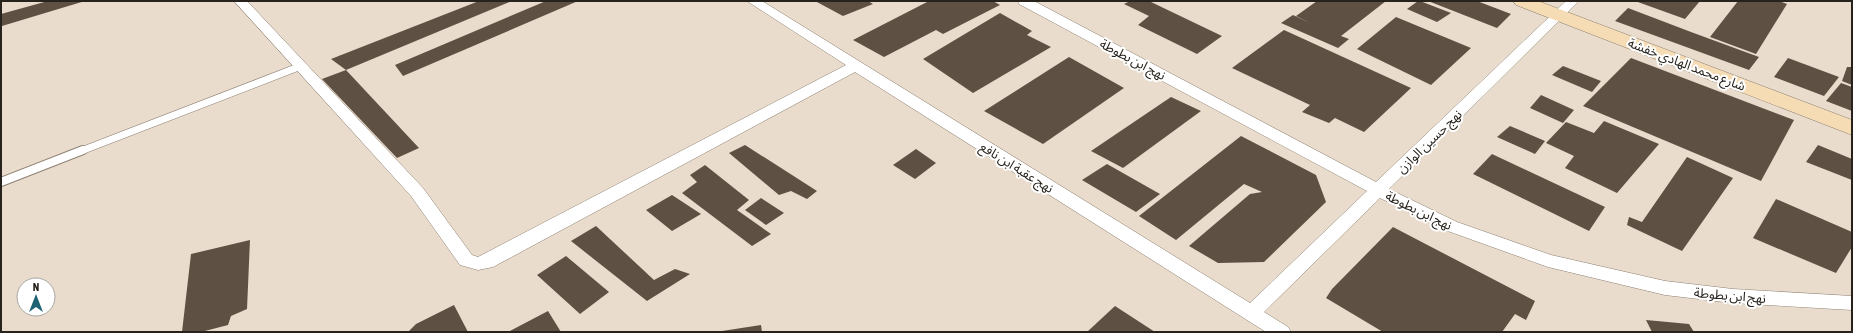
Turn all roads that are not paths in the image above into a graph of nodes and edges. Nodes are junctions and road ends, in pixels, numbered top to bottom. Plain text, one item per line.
1 (240, 1) edge
2 (753, 1) edge
3 (1024, 1) edge
4 (1522, 1) edge
5 (1573, 1) edge
6 (1558, 15) junction
7 (301, 66) junction
8 (855, 66) junction
9 (1852, 128) edge
10 (1, 182) edge
11 (1378, 190) junction
12 (1852, 303) edge
13 (1251, 313) junction
14 (1281, 332) edge

1 - 7 street
2 - 8 street, نهج عقبة ابن نافع
3 - 11 street, نهج ابن بطوطة
4 - 6 street, شارع محمد الهادي خفشة
5 - 6 street, نهج حسين الوازن
6 - 9 street, شارع محمد الهادي خفشة
6 - 11 street, نهج حسين الوازن
7 - 8 street
7 - 10 lane
8 - 13 street, نهج عقبة ابن نافع
11 - 12 street, نهج ابن بطوطة
11 - 13 street, نهج حسين الوازن
13 - 14 street, نهج عقبة ابن نافع

